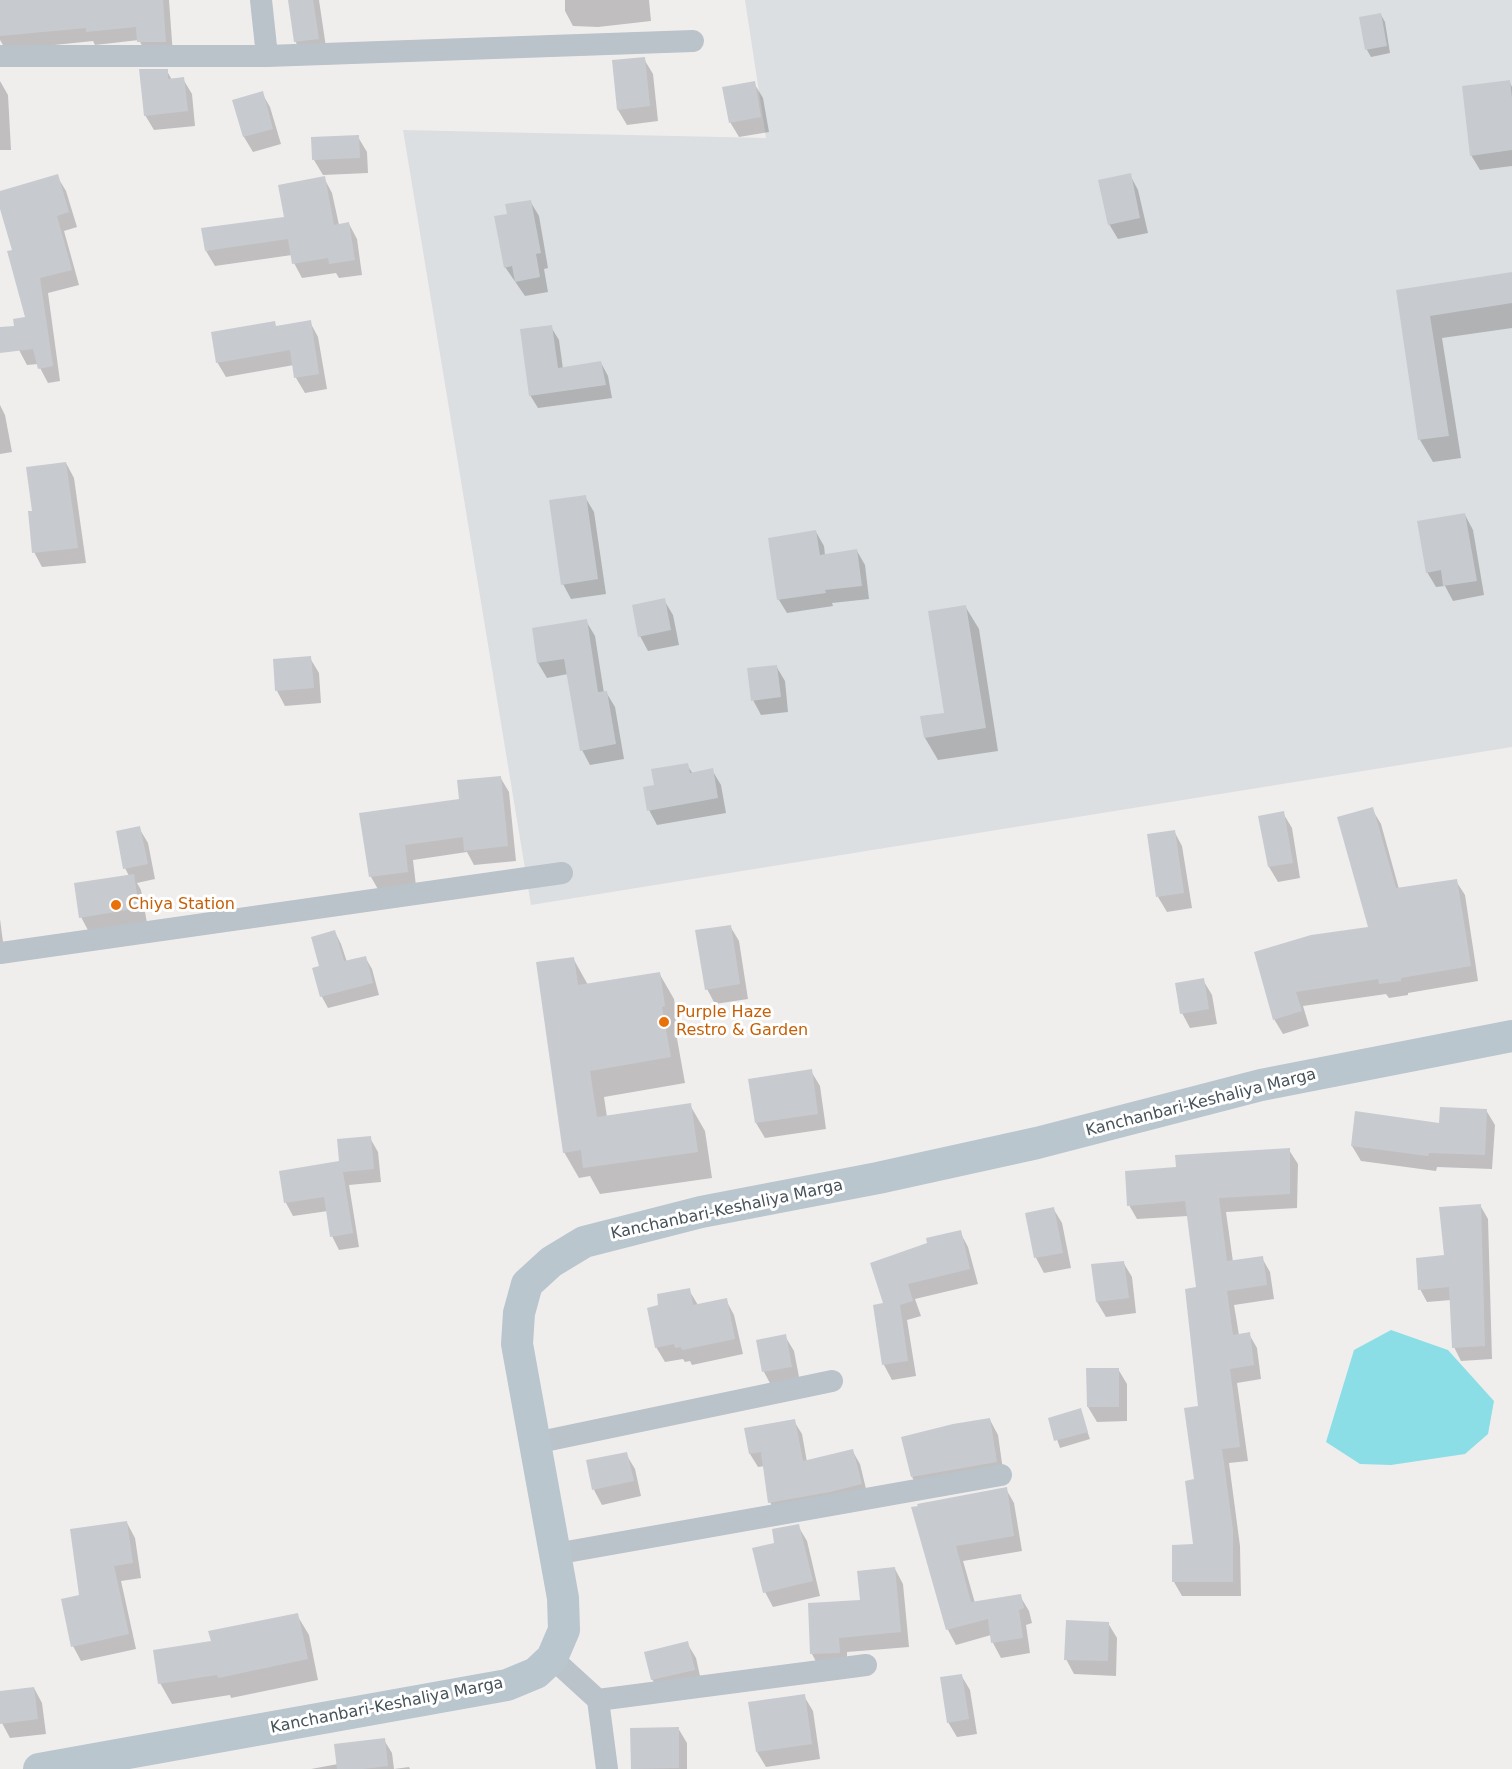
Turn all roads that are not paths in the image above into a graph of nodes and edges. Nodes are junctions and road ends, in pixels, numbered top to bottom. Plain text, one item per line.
1 (261, 0) edge
2 (693, 41) dead end
3 (0, 56) edge
4 (267, 56) junction
5 (562, 873) dead end
6 (0, 953) edge
7 (1512, 1036) edge
8 (832, 1381) dead end
9 (535, 1443) junction
10 (1001, 1475) dead end
11 (555, 1554) junction
12 (552, 1659) junction
13 (866, 1665) dead end
14 (598, 1700) junction
15 (131, 1761) edge
16 (39, 1769) edge
17 (607, 1769) edge

1 - 4 street
2 - 4 street
3 - 4 street
5 - 6 street
7 - 9 street, Kanchanbari-Keshaliya Marga
8 - 9 street
9 - 11 street, Kanchanbari-Keshaliya Marga
10 - 11 street
11 - 12 street, Kanchanbari-Keshaliya Marga
12 - 14 street
12 - 15 street, Kanchanbari-Keshaliya Marga
13 - 14 street
14 - 17 street
15 - 16 street, Kanchanbari-Keshaliya Marga

